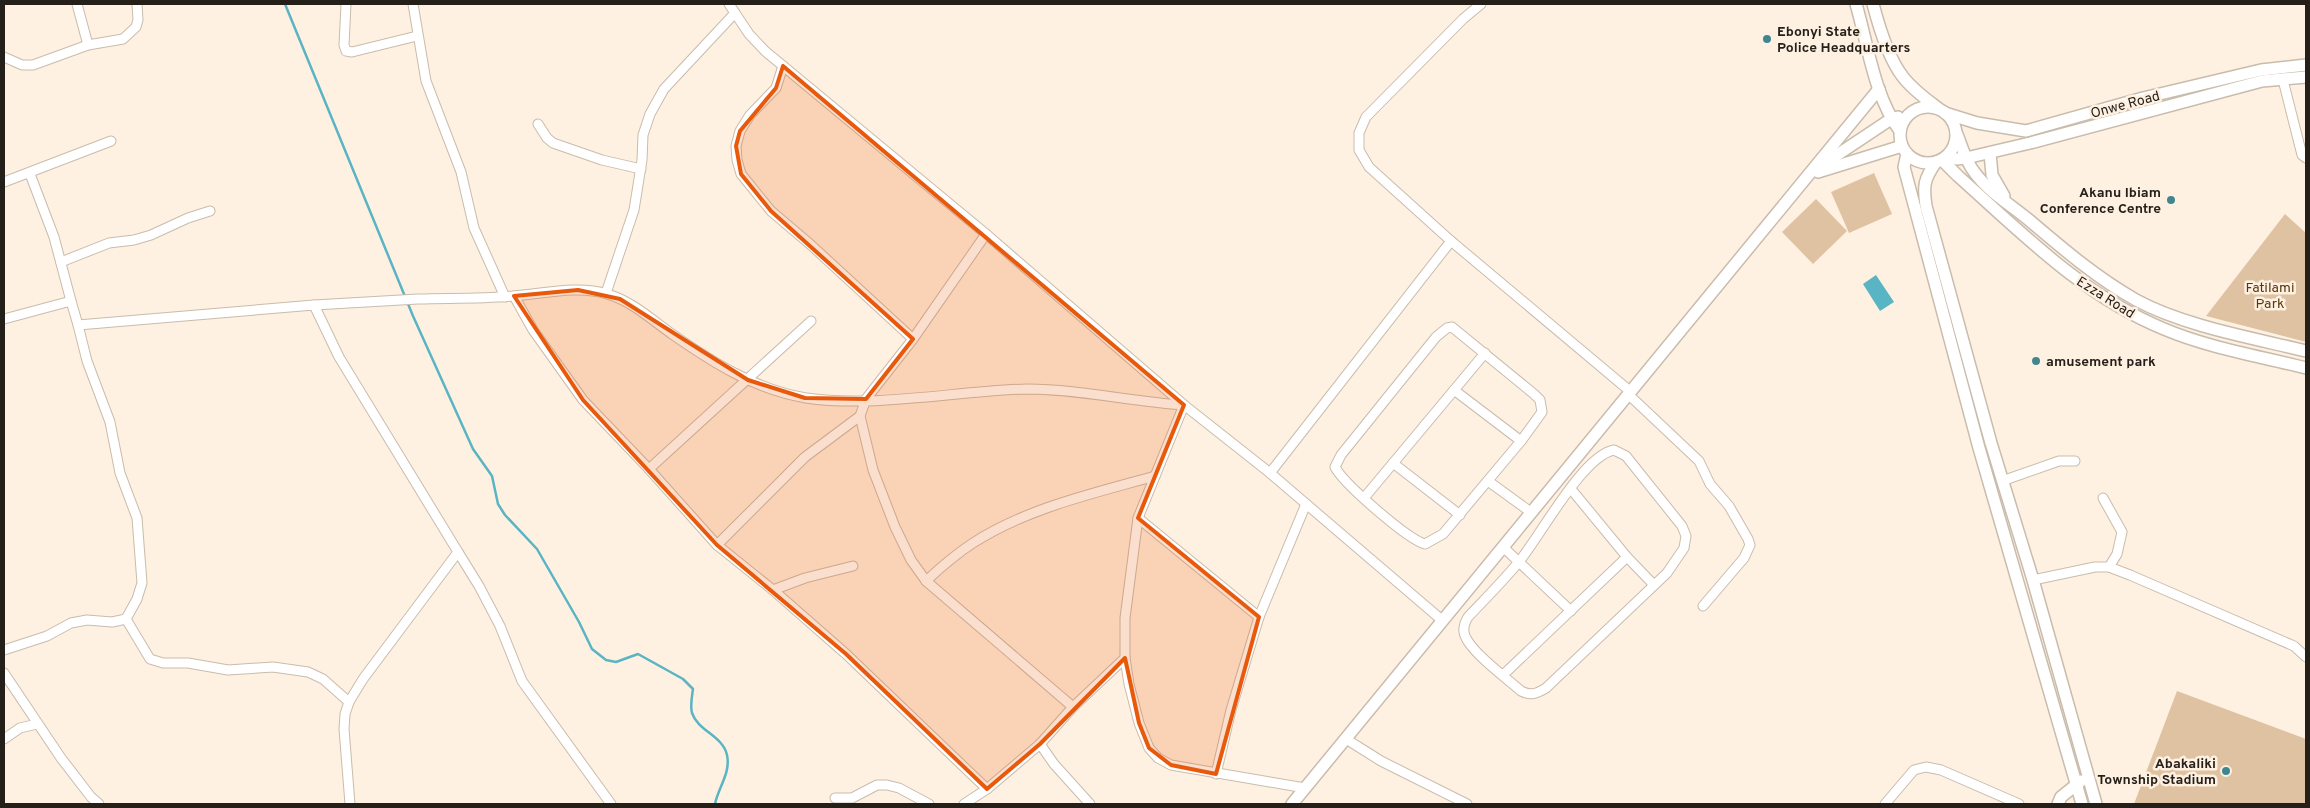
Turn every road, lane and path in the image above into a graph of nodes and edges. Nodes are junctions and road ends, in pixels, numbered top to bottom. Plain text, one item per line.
1 (77, 4) edge
2 (138, 4) edge
3 (346, 4) edge
4 (413, 4) edge
5 (729, 4) edge
6 (1481, 4) edge
7 (1856, 4) edge
8 (1873, 4) edge
9 (735, 13) junction
10 (417, 36) junction
11 (88, 45) junction
12 (4, 58) edge
13 (2306, 65) edge
14 (782, 66) junction
15 (2306, 77) edge
16 (2283, 80) junction
17 (1879, 89) junction
18 (2143, 98) junction
19 (1942, 111) junction
20 (2146, 112) junction
21 (1909, 115) junction
22 (1891, 119) junction
23 (538, 124) dead end
24 (1900, 131) junction
25 (1956, 132) junction
26 (111, 141) dead end
27 (1905, 150) junction
28 (1990, 153) junction
29 (1966, 158) junction
30 (2306, 158) edge
31 (1942, 160) junction
32 (641, 169) junction
33 (30, 174) junction
34 (1807, 175) junction
35 (4, 182) edge
36 (2006, 200) junction
37 (210, 211) dead end
38 (986, 234) junction
39 (1451, 241) junction
40 (61, 262) junction
41 (606, 294) junction
42 (510, 296) junction
43 (71, 301) junction
44 (314, 305) junction
45 (4, 319) edge
46 (811, 321) dead end
47 (2205, 325) junction
48 (78, 326) junction
49 (913, 339) junction
50 (2201, 341) junction
51 (1485, 352) junction
52 (2306, 352) edge
53 (2306, 368) edge
54 (748, 380) junction
55 (1454, 390) junction
56 (1630, 393) junction
57 (866, 400) junction
58 (1184, 405) junction
59 (860, 416) junction
60 (1520, 441) junction
61 (2075, 461) dead end
62 (1393, 463) junction
63 (649, 469) junction
64 (1270, 473) junction
65 (1155, 476) junction
66 (1488, 481) junction
67 (2002, 481) junction
68 (1571, 489) junction
69 (1364, 498) junction
70 (2103, 498) dead end
71 (1306, 504) junction
72 (1532, 513) junction
73 (1460, 515) junction
74 (1138, 518) junction
75 (716, 545) junction
76 (1503, 547) junction
77 (458, 552) junction
78 (1627, 557) junction
79 (1519, 562) junction
80 (853, 566) dead end
81 (2109, 567) junction
82 (2033, 580) junction
83 (926, 581) junction
84 (1654, 585) junction
85 (773, 590) junction
86 (1703, 606) dead end
87 (1571, 611) junction
88 (1259, 617) junction
89 (126, 619) junction
90 (1443, 621) junction
91 (4, 650) edge
92 (2306, 657) edge
93 (1125, 658) junction
94 (4, 673) edge
95 (1503, 675) junction
96 (349, 702) junction
97 (1073, 707) junction
98 (37, 724) junction
99 (4, 739) edge
100 (1346, 739) junction
101 (1040, 744) junction
102 (1216, 774) junction
103 (2089, 778) junction
104 (2076, 784) junction
105 (987, 788) junction
106 (1305, 788) junction
107 (835, 798) dead end
108 (99, 804) edge
109 (350, 804) edge
110 (611, 804) edge
111 (929, 804) edge
112 (964, 804) edge
113 (1090, 804) edge
114 (1292, 804) edge
115 (1467, 804) edge
116 (1885, 804) edge
117 (2019, 804) edge
118 (2058, 804) edge
119 (2082, 804) edge
120 (2096, 804) edge

1 - 11 street
2 - 11 street
3 - 10 street
4 - 10 street
5 - 9 street
6 - 39 street
7 - 17 main road
8 - 19 main road
9 - 14 street
9 - 32 street
10 - 42 street
11 - 12 street
13 - 18 main road, Onwe Road
14 - 38 street
14 - 49 street
15 - 16 main road, Onwe Road
16 - 20 main road, Onwe Road
16 - 30 street
17 - 22 main road
17 - 34 main road
18 - 19 main road, Onwe Road
18 - 20 main road
19 - 21 main road
19 - 25 main road
20 - 28 main road, Onwe Road
21 - 22 main road
21 - 24 main road
22 - 24 main road
22 - 34 main road
23 - 32 street
24 - 27 main road
25 - 29 main road, Ezza Road
25 - 31 main road
26 - 33 street
27 - 31 main road
27 - 34 main road
27 - 104 main road
28 - 29 main road, Onwe Road
28 - 36 main road
29 - 31 main road, Onwe Road
29 - 36 main road, Ezza Road
31 - 50 main road, Ezza Road
31 - 67 main road
32 - 41 street
33 - 35 street
33 - 40 street
34 - 56 main road
36 - 47 main road, Ezza Road
37 - 40 street
38 - 49 street
38 - 58 street
39 - 56 street
39 - 64 street
40 - 43 street
41 - 42 street
41 - 54 street
42 - 44 street
42 - 63 street
43 - 45 street
43 - 48 street
44 - 48 street
44 - 77 street
46 - 54 street
47 - 50 main road
47 - 52 main road, Ezza Road
48 - 89 street
49 - 57 street
50 - 53 main road, Ezza Road
51 - 55 street
51 - 60 street
51 - 69 street
54 - 57 street
54 - 63 street
55 - 60 street
55 - 62 street
56 - 72 main road
56 - 86 street
57 - 58 street
57 - 59 street
58 - 64 street
58 - 65 street
59 - 75 street
59 - 83 street
60 - 66 street
61 - 67 street
62 - 69 street
62 - 73 street
63 - 75 street
64 - 71 street
65 - 74 street
65 - 83 street
66 - 72 street
66 - 73 street
67 - 82 main road
68 - 78 street
68 - 79 street
68 - 84 street
69 - 73 street
70 - 81 street
71 - 88 street
71 - 90 street
72 - 76 main road
74 - 88 street
74 - 93 street
75 - 85 street
76 - 79 street
76 - 90 main road
77 - 96 street
77 - 110 street
78 - 84 street
78 - 87 street
79 - 87 street
79 - 95 street
80 - 85 street
81 - 82 street
81 - 92 street
82 - 103 main road
83 - 97 street
84 - 95 street
85 - 105 street
87 - 95 street
88 - 102 street
89 - 91 street
89 - 96 street
90 - 100 main road
93 - 97 street
93 - 102 street
94 - 98 street
96 - 109 street
97 - 101 street
98 - 99 street
98 - 108 street
100 - 106 main road
100 - 115 street
101 - 105 street
101 - 113 street
102 - 106 street
103 - 104 main road
103 - 120 main road
104 - 118 main road
104 - 119 main road
105 - 112 street
106 - 114 main road
107 - 111 street
116 - 117 street

